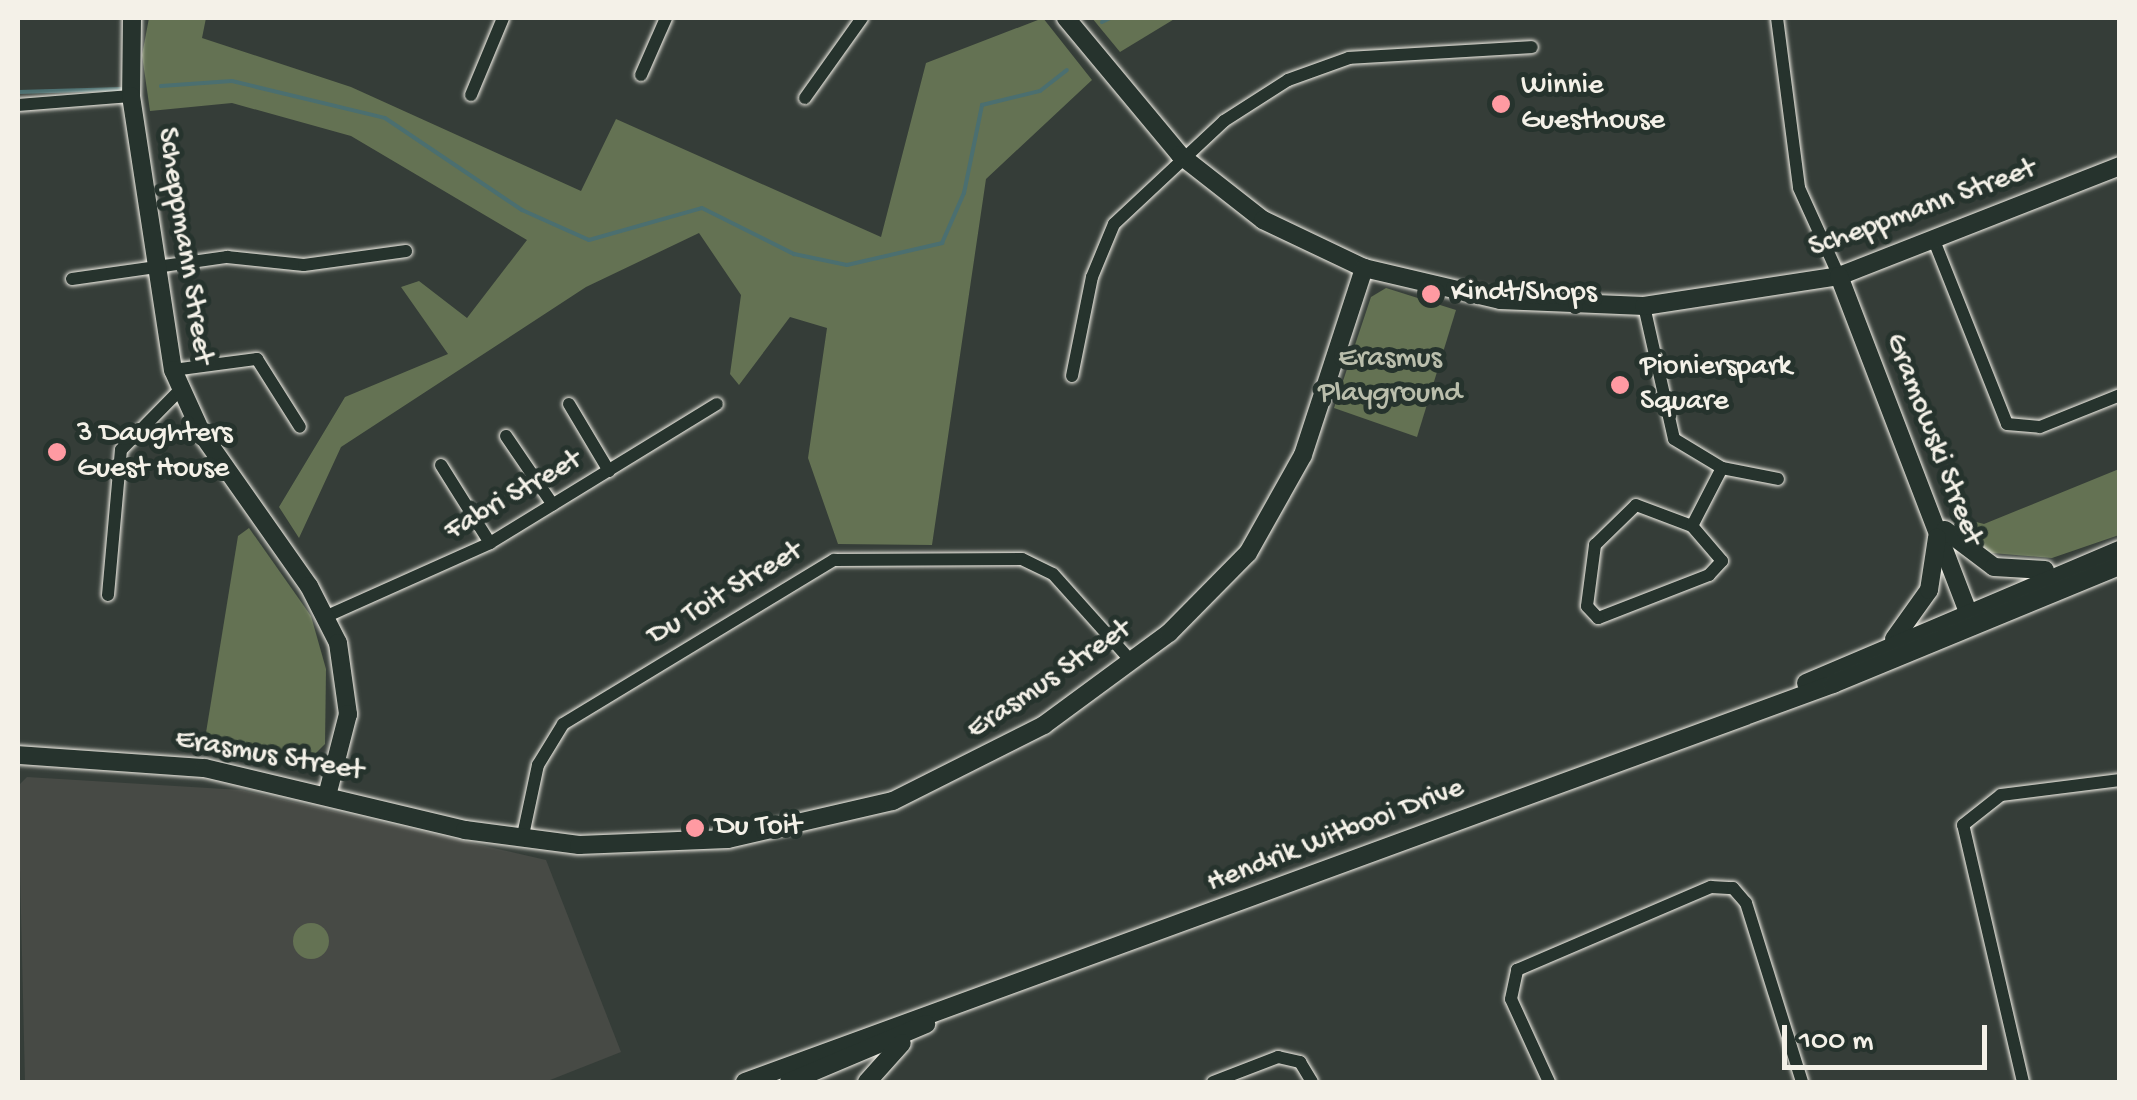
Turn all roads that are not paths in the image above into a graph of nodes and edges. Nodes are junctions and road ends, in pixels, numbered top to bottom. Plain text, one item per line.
1 (132, 18) edge
2 (503, 18) edge
3 (666, 18) edge
4 (862, 18) edge
5 (1066, 18) edge
6 (1777, 18) edge
7 (1532, 47) dead end
8 (642, 75) dead end
9 (471, 95) dead end
10 (131, 96) junction
11 (805, 98) dead end
12 (18, 104) edge
13 (1180, 156) junction
14 (2120, 166) edge
15 (1933, 238) junction
16 (406, 251) dead end
17 (158, 267) junction
18 (1364, 268) junction
19 (1839, 276) junction
20 (72, 279) dead end
21 (1644, 306) junction
22 (173, 370) junction
23 (1072, 376) dead end
24 (179, 391) junction
25 (2120, 395) edge
26 (569, 404) dead end
27 (717, 404) dead end
28 (300, 427) dead end
29 (506, 436) dead end
30 (440, 465) dead end
31 (1722, 468) junction
32 (608, 471) junction
33 (1778, 479) dead end
34 (552, 505) junction
35 (1936, 517) junction
36 (1692, 526) junction
37 (490, 543) junction
38 (2120, 550) edge
39 (2120, 566) edge
40 (2069, 567) junction
41 (108, 595) dead end
42 (328, 616) junction
43 (1970, 616) junction
44 (1893, 640) junction
45 (1132, 662) junction
46 (1760, 706) junction
47 (18, 745) edge
48 (18, 756) edge
49 (41, 756) junction
50 (18, 764) edge
51 (2120, 780) edge
52 (328, 792) junction
53 (522, 840) junction
54 (932, 1019) junction
55 (906, 1039) junction
56 (801, 1075) edge
57 (745, 1082) edge
58 (867, 1082) edge
59 (1214, 1082) edge
60 (1312, 1082) edge
61 (1550, 1082) edge
62 (1802, 1082) edge
63 (2023, 1082) edge

1 - 10 street, Scheppmann Street
2 - 9 street
3 - 8 street
4 - 11 street
5 - 13 street, Scheppmann Street
6 - 19 street
7 - 13 street
10 - 12 street
10 - 17 street, Scheppmann Street
13 - 18 street, Scheppmann Street
13 - 23 street
14 - 15 street, Scheppmann Street
15 - 19 street, Scheppmann Street
15 - 25 street
16 - 17 street
17 - 20 street
17 - 22 street, Scheppmann Street
18 - 21 street, Scheppmann Street
18 - 45 street, Erasmus Street
19 - 21 street, Scheppmann Street
19 - 35 street, Gramowski Street
21 - 31 street
22 - 24 street, Scheppmann Street
22 - 28 street
24 - 41 street
24 - 42 street, Scheppmann Street
26 - 32 street
27 - 32 street, Fabri Street
29 - 34 street
30 - 37 street
31 - 33 street
31 - 36 street
32 - 34 street, Fabri Street
34 - 37 street, Fabri Street
35 - 40 street
35 - 43 street, Gramowski Street
35 - 44 street
36 - 36 street
37 - 42 street, Fabri Street
38 - 40 street, Hendrik Witbooi Drive
39 - 43 street, Hendrik Witbooi Drive
40 - 43 street, Hendrik Witbooi Drive
42 - 52 street, Scheppmann Street
43 - 44 street, Hendrik Witbooi Drive
43 - 46 street, Hendrik Witbooi Drive
44 - 46 street, Hendrik Witbooi Drive
45 - 53 street, Erasmus Street
45 - 53 street, Du Toit Street
46 - 54 street, Hendrik Witbooi Drive
47 - 49 street
48 - 49 street, Erasmus Street
49 - 50 street
49 - 52 street, Erasmus Street
51 - 63 street
52 - 53 street, Erasmus Street
54 - 55 street, Hendrik Witbooi Drive
54 - 56 street, Hendrik Witbooi Drive
55 - 56 street, Hendrik Witbooi Drive
55 - 58 street
56 - 57 street, Hendrik Witbooi Drive
59 - 60 street
61 - 62 street

